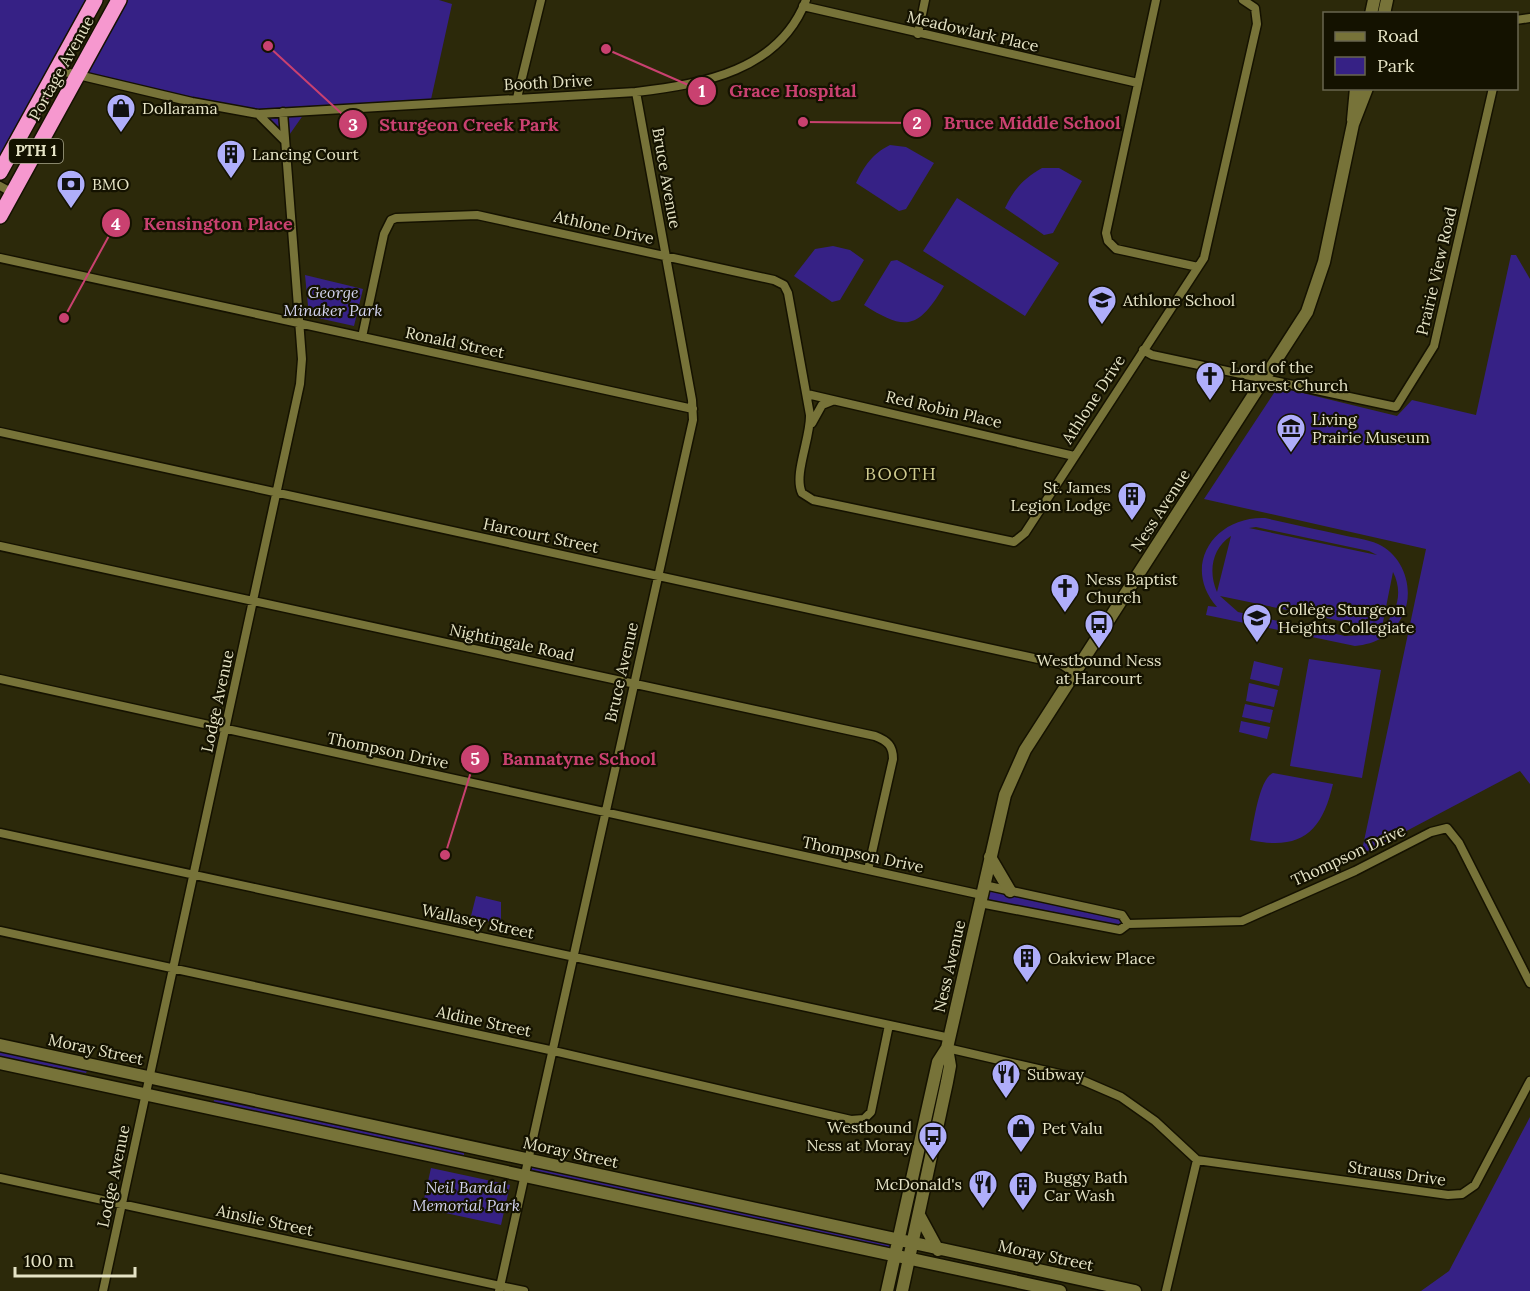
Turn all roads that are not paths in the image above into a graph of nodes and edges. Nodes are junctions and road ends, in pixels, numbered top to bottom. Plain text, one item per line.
1 (95, 0) edge
2 (119, 0) edge
3 (541, 0) edge
4 (925, 0) edge
5 (1156, 0) edge
6 (1243, 0) edge
7 (804, 3) edge
8 (918, 34) junction
9 (57, 70) junction
10 (77, 75) junction
11 (1138, 82) junction
12 (1356, 90) edge
13 (1366, 90) edge
14 (1493, 90) edge
15 (636, 92) junction
16 (517, 99) junction
17 (283, 112) junction
18 (258, 114) junction
19 (1353, 124) junction
20 (285, 141) junction
21 (0, 172) edge
22 (6, 190) edge
23 (0, 216) edge
24 (666, 256) junction
25 (0, 258) edge
26 (1198, 267) junction
27 (298, 323) junction
28 (362, 337) junction
29 (1143, 350) junction
30 (1264, 379) junction
31 (807, 394) junction
32 (836, 400) junction
33 (693, 409) junction
34 (810, 426) junction
35 (0, 432) edge
36 (1074, 456) junction
37 (277, 493) junction
38 (0, 546) edge
39 (658, 576) junction
40 (254, 602) junction
41 (1073, 672) junction
42 (0, 680) edge
43 (634, 683) junction
44 (226, 730) junction
45 (605, 812) junction
46 (0, 833) edge
47 (990, 857) junction
48 (868, 870) junction
49 (195, 877) junction
50 (1010, 891) junction
51 (982, 894) junction
52 (1128, 924) junction
53 (0, 931) edge
54 (574, 956) junction
55 (175, 969) junction
56 (1530, 983) edge
57 (889, 1025) junction
58 (949, 1043) junction
59 (0, 1045) edge
60 (552, 1051) junction
61 (0, 1063) edge
62 (150, 1077) junction
63 (1530, 1082) edge
64 (147, 1095) junction
65 (528, 1159) junction
66 (1197, 1160) junction
67 (524, 1177) junction
68 (0, 1178) edge
69 (122, 1204) junction
70 (919, 1215) junction
71 (899, 1240) junction
72 (912, 1244) junction
73 (938, 1250) junction
74 (895, 1257) junction
75 (909, 1260) junction
76 (500, 1288) edge
77 (103, 1291) edge
78 (524, 1291) edge
79 (887, 1291) edge
80 (902, 1291) edge
81 (1060, 1291) edge
82 (1135, 1291) edge
83 (1166, 1291) edge

1 - 9 highway, Portage Avenue / PTH 1
2 - 10 highway, Portage Avenue / PTH 1
3 - 16 street
4 - 8 street
5 - 11 street
6 - 26 street, Athlone Drive
7 - 8 street, Meadowlark Place
7 - 15 street, Booth Drive
8 - 11 street, Meadowlark Place
9 - 10 street, Booth Drive
9 - 21 highway, Portage Avenue / PTH 1
10 - 18 street, Booth Drive
10 - 22 highway, Portage Avenue / PTH 1
11 - 26 street
12 - 19 main road, Ness Avenue
13 - 19 main road, Ness Avenue
14 - 30 street, Prairie View Road
15 - 16 street, Booth Drive
15 - 24 street, Bruce Avenue
16 - 17 street, Booth Drive
17 - 18 street, Booth Drive
17 - 20 street, Lodge Avenue
18 - 20 street
19 - 30 main road, Ness Avenue
20 - 27 street, Lodge Avenue
22 - 23 highway, Portage Avenue / PTH 1
24 - 28 street, Athlone Drive
24 - 31 street, Athlone Drive
24 - 33 street, Bruce Avenue
25 - 27 street, Ronald Street
26 - 29 street, Athlone Drive
27 - 28 street, Ronald Street
27 - 37 street, Lodge Avenue
28 - 33 street, Ronald Street
29 - 30 street, Prairie View Road
29 - 36 street, Athlone Drive
30 - 41 main road, Ness Avenue
31 - 32 street, Red Robin Place
31 - 34 street, Athlone Drive
32 - 34 street, Athlone Drive
32 - 36 street, Red Robin Place
33 - 39 street, Bruce Avenue
34 - 36 street, Athlone Drive
35 - 37 street, Harcourt Street
37 - 39 street, Harcourt Street
37 - 40 street, Lodge Avenue
38 - 40 street, Nightingale Road
39 - 41 street, Harcourt Street
39 - 43 street, Bruce Avenue
40 - 43 street, Nightingale Road
40 - 44 street, Lodge Avenue
41 - 47 main road, Ness Avenue
42 - 44 street, Thompson Drive
43 - 45 street, Bruce Avenue
43 - 48 street, Nightingale Road
44 - 45 street, Thompson Drive
44 - 49 street, Lodge Avenue
45 - 48 street, Thompson Drive
45 - 54 street, Bruce Avenue
46 - 49 street, Wallasey Street
47 - 50 main road
47 - 51 main road, Ness Avenue
48 - 51 street, Thompson Drive
49 - 54 street, Wallasey Street
49 - 55 street, Lodge Avenue
50 - 51 street, Thompson Drive
50 - 52 street, Thompson Drive
51 - 52 street, Thompson Drive
51 - 58 main road, Ness Avenue
52 - 56 street, Thompson Drive
53 - 55 street, Aldine Street
54 - 57 street, Wallasey Street
54 - 60 street, Bruce Avenue
55 - 60 street, Aldine Street
55 - 62 street, Lodge Avenue
57 - 58 street, Wallasey Street
57 - 60 street, Aldine Street
58 - 66 street
58 - 70 main road, Ness Avenue
58 - 71 main road, Ness Avenue
59 - 62 main road, Moray Street
60 - 65 street, Bruce Avenue
61 - 64 main road, Moray Street
62 - 64 street, Lodge Avenue
62 - 65 main road, Moray Street
63 - 66 street, Strauss Drive
64 - 67 main road, Moray Street
64 - 69 street, Lodge Avenue
65 - 67 street, Bruce Avenue
65 - 71 main road, Moray Street
66 - 83 street
67 - 74 main road, Moray Street
67 - 76 street, Bruce Avenue
68 - 69 street, Ainslie Street
69 - 76 street, Ainslie Street
69 - 77 street, Lodge Avenue
70 - 72 main road, Ness Avenue
70 - 73 main road
71 - 72 main road, Moray Street
71 - 74 main road, Ness Avenue
72 - 73 main road, Moray Street
72 - 75 main road, Ness Avenue
73 - 82 main road, Moray Street
74 - 75 main road, Moray Street
74 - 79 main road, Ness Avenue
75 - 80 main road, Ness Avenue
75 - 81 main road, Moray Street
76 - 78 street, Ainslie Street

